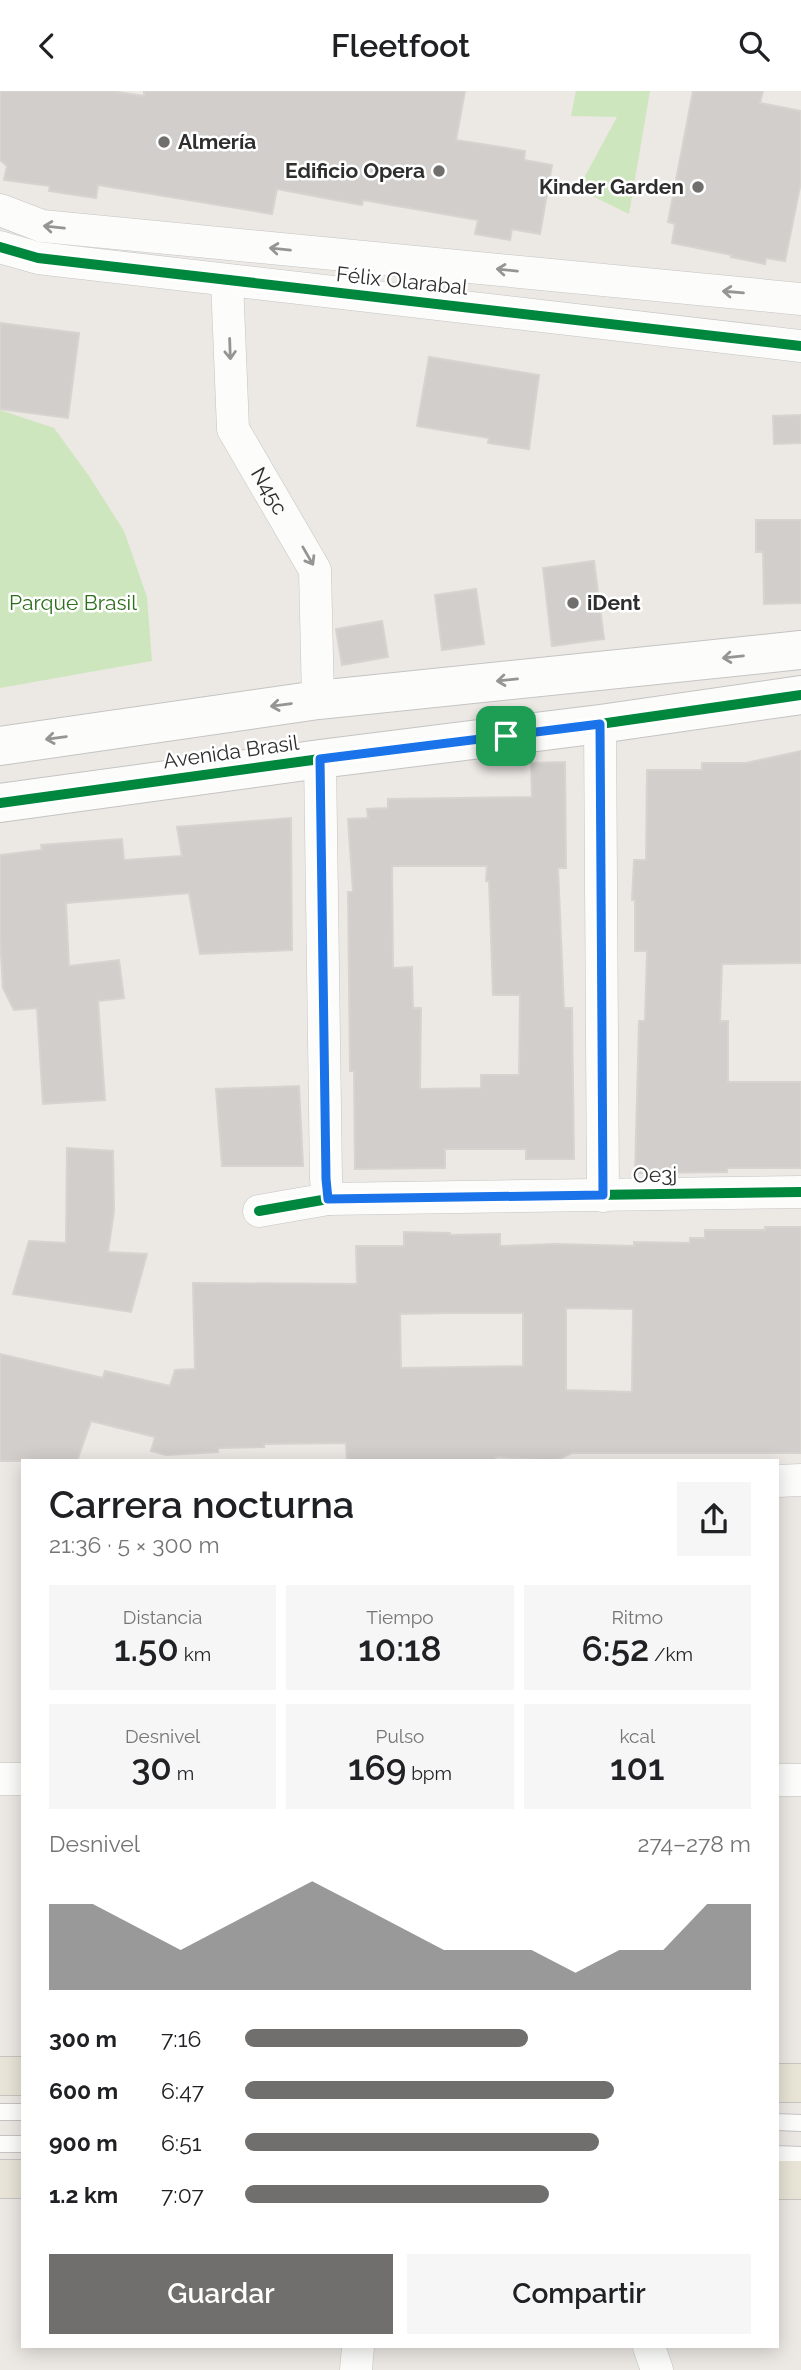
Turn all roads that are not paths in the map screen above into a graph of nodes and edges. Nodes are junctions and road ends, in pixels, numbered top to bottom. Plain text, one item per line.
1 (1, 214) edge
2 (0, 247) edge
3 (227, 281) junction
4 (801, 299) edge
5 (801, 346) edge
6 (801, 650) edge
7 (801, 695) edge
8 (318, 700) junction
9 (600, 724) junction
10 (0, 747) edge
11 (320, 759) junction
12 (0, 803) edge
13 (801, 1192) edge
14 (603, 1195) junction
15 (328, 1199) junction
16 (259, 1211) dead end
17 (801, 1480) edge
18 (779, 1481) edge
19 (0, 1779) edge
20 (21, 1779) edge
21 (779, 1780) edge
22 (801, 1780) edge
23 (0, 2076) edge
24 (21, 2076) edge
25 (779, 2083) edge
26 (801, 2083) edge
27 (0, 2112) edge
28 (21, 2112) edge
29 (779, 2122) edge
30 (801, 2123) edge
31 (0, 2144) edge
32 (21, 2144) edge
33 (779, 2154) edge
34 (801, 2155) edge
35 (0, 2179) edge
36 (21, 2179) edge
37 (779, 2180) edge
38 (801, 2180) edge
39 (358, 2348) edge
40 (649, 2348) edge
41 (356, 2370) edge
42 (657, 2370) edge

4 -> 1 street, Félix Olarabal
2 - 3 street, Félix Olarabal
3 - 5 street, Félix Olarabal
3 -> 8 street, N45c
6 -> 8 street, Avenida Brasil
7 - 9 street, Avenida Brasil
8 -> 10 street, Avenida Brasil
9 - 11 street, Avenida Brasil
9 - 14 street
11 - 12 street, Avenida Brasil
11 - 15 street
13 - 14 street, Oe3j
14 - 15 street, Oe3j
15 - 16 street, Oe3j
17 - 18 street
19 - 20 street
21 - 22 street
23 - 24 main road
25 - 26 main road
27 - 28 lane
29 - 30 lane
31 - 32 lane
33 - 34 lane
35 - 36 main road
37 - 38 main road
39 - 41 street
40 - 42 street

